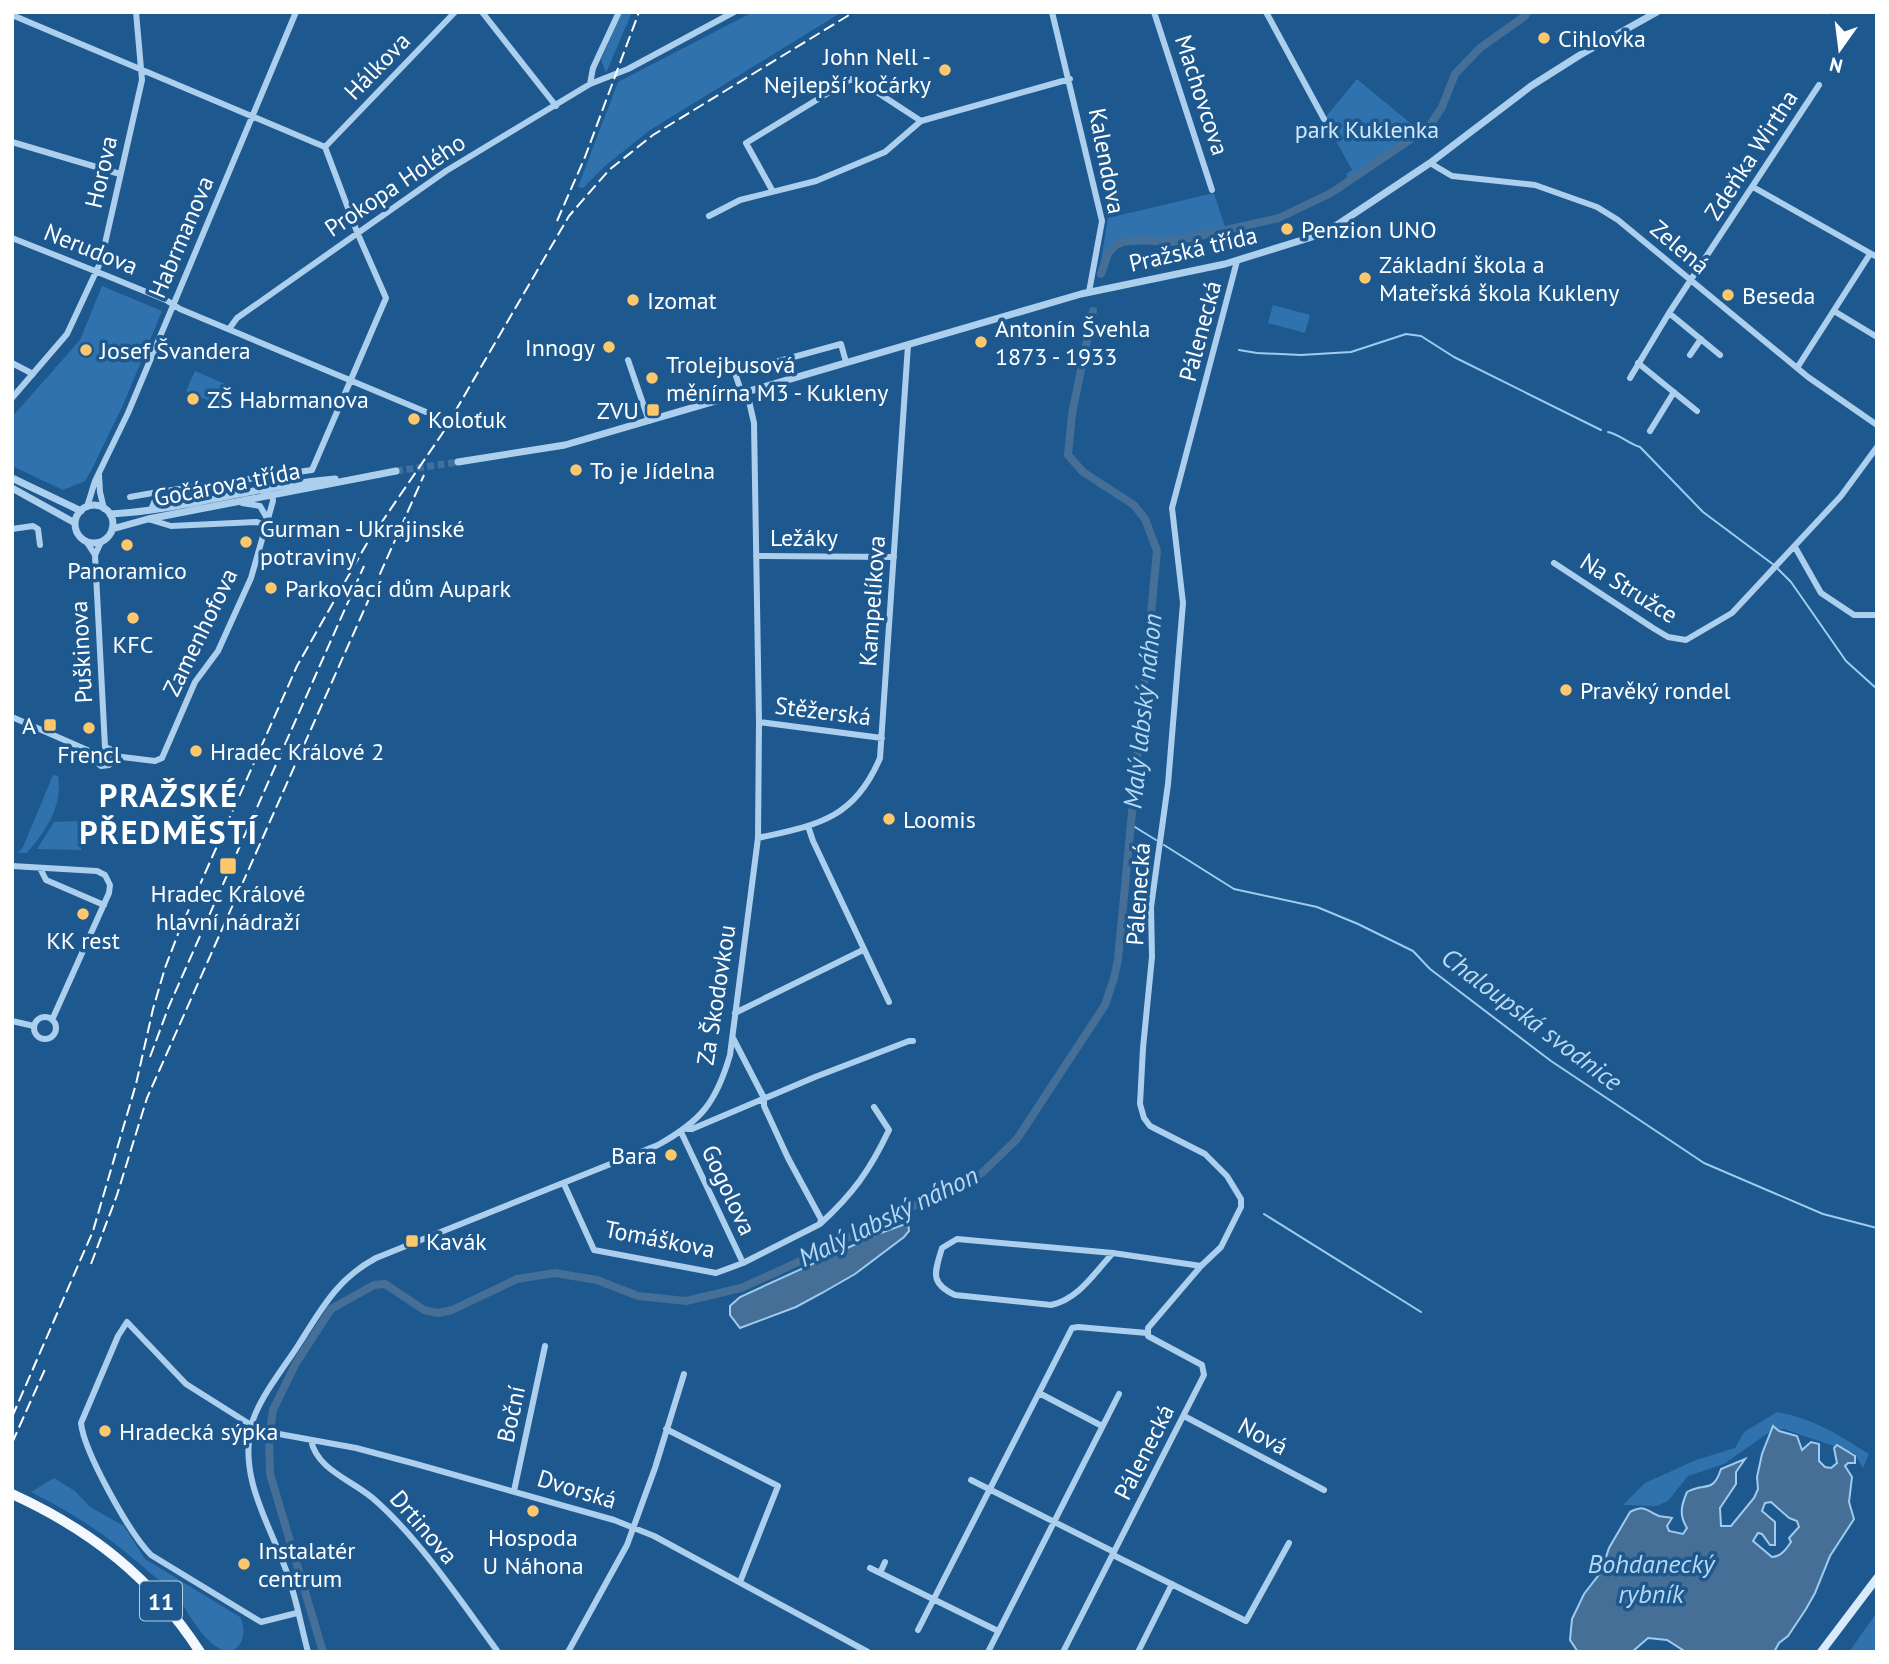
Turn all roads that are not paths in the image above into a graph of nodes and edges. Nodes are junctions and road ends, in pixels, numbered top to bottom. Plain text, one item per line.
1 (136, 12) edge
2 (296, 12) edge
3 (455, 12) edge
4 (482, 12) edge
5 (619, 12) edge
6 (734, 12) edge
7 (1053, 12) edge
8 (1154, 12) edge
9 (1266, 12) edge
10 (1657, 12) edge
11 (12, 15) edge
12 (142, 68) junction
13 (1070, 79) junction
14 (590, 85) junction
15 (1819, 85) dead end
16 (556, 106) junction
17 (253, 115) junction
18 (1324, 118) dead end
19 (921, 121) junction
20 (12, 142) edge
21 (325, 147) junction
22 (1430, 163) junction
23 (120, 174) junction
24 (1753, 187) junction
25 (772, 190) junction
26 (1212, 190) dead end
27 (709, 216) dead end
28 (357, 232) junction
29 (12, 238) edge
30 (1874, 256) edge
31 (1237, 261) junction
32 (96, 272) junction
33 (1691, 281) junction
34 (1089, 292) junction
35 (174, 305) junction
36 (1834, 311) junction
37 (1669, 313) junction
38 (229, 329) junction
39 (1877, 337) edge
40 (1700, 339) junction
41 (908, 345) junction
42 (1690, 355) dead end
43 (1720, 355) dead end
44 (628, 360) dead end
45 (846, 362) junction
46 (12, 363) edge
47 (1638, 363) junction
48 (1797, 368) junction
49 (33, 374) junction
50 (1630, 378) dead end
51 (350, 380) junction
52 (1674, 392) junction
53 (745, 393) junction
54 (12, 398) edge
55 (1697, 411) dead end
56 (426, 412) dead end
57 (649, 421) junction
58 (1877, 425) edge
59 (1650, 431) dead end
60 (1877, 447) edge
61 (458, 462) tunnel mouth
62 (396, 471) tunnel mouth
63 (99, 475) junction
64 (12, 478) edge
65 (349, 479) junction
66 (12, 488) edge
67 (260, 489) junction
68 (158, 492) junction
69 (272, 495) junction
70 (130, 497) dead end
71 (231, 503) junction
72 (84, 509) junction
73 (151, 510) junction
74 (107, 512) junction
75 (148, 519) junction
76 (75, 523) junction
77 (268, 524) junction
78 (12, 528) edge
79 (112, 529) junction
80 (86, 541) junction
81 (101, 541) junction
82 (40, 545) dead end
83 (1795, 547) junction
84 (95, 555) junction
85 (757, 556) junction
86 (894, 557) junction
87 (1554, 563) dead end
88 (1877, 615) edge
89 (12, 717) edge
90 (759, 722) junction
91 (883, 738) junction
92 (105, 747) junction
93 (94, 753) junction
94 (114, 756) junction
95 (808, 826) junction
96 (758, 838) junction
97 (12, 866) edge
98 (40, 867) junction
99 (104, 905) junction
100 (863, 950) junction
101 (889, 1002) dead end
102 (735, 1013) junction
103 (52, 1020) junction
104 (12, 1021) edge
105 (34, 1026) junction
106 (732, 1036) junction
107 (913, 1041) dead end
108 (764, 1098) junction
109 (874, 1107) dead end
110 (684, 1131) junction
111 (564, 1184) junction
112 (821, 1224) junction
113 (1113, 1254) junction
114 (743, 1263) junction
115 (1201, 1266) junction
116 (1147, 1333) junction
117 (545, 1346) dead end
118 (684, 1374) dead end
119 (1039, 1393) junction
120 (1119, 1394) dead end
121 (1184, 1416) junction
122 (251, 1425) junction
123 (1102, 1426) junction
124 (666, 1429) junction
125 (312, 1440) junction
126 (971, 1480) dead end
127 (989, 1489) junction
128 (1324, 1490) dead end
129 (514, 1491) junction
130 (12, 1494) edge
131 (1053, 1521) junction
132 (634, 1528) junction
133 (1289, 1543) dead end
134 (1114, 1553) junction
135 (885, 1562) dead end
136 (870, 1568) dead end
137 (880, 1573) junction
138 (1877, 1578) edge
139 (740, 1582) junction
140 (1172, 1584) junction
141 (933, 1600) junction
142 (297, 1613) junction
143 (918, 1630) dead end
144 (998, 1631) junction
145 (865, 1651) edge
146 (200, 1652) edge
147 (308, 1652) edge
148 (498, 1652) edge
149 (568, 1652) edge
150 (988, 1652) edge
151 (1063, 1652) edge
152 (1138, 1652) edge
153 (1821, 1652) edge

1 - 12 street, Horova
2 - 17 street, Habrmanova
3 - 21 street, Hálkova
4 - 16 street
5 - 14 street
6 - 14 street, Prokopa Holého
7 - 13 street, Kalendova
8 - 26 street, Machovcova
9 - 18 street
10 - 22 street, Pražská třída
11 - 12 street
12 - 17 street
12 - 23 street, Horova
13 - 19 street, Kalendova
13 - 34 street, Kalendova
14 - 16 street, Prokopa Holého
15 - 24 street, Zdeňka Wirtha
16 - 28 street, Prokopa Holého
17 - 21 street
17 - 35 street, Habrmanova
19 - 25 street, Kalendova
19 - 25 street
20 - 23 street
21 - 28 street
22 - 31 street, Pražská třída
22 - 33 street, Zelená
23 - 32 street, Horova
24 - 30 street
24 - 33 street, Zdeňka Wirtha
25 - 27 street, Kalendova
28 - 38 street, Prokopa Holého
28 - 51 street
29 - 32 street, Nerudova
30 - 36 street
31 - 34 street, Pražská třída
31 - 115 street, Pálenecká
32 - 35 street, Nerudova
32 - 49 street, Horova
33 - 37 street, Zdeňka Wirtha
33 - 48 street, Zelená
34 - 41 street, Pražská třída
35 - 38 street, Nerudova
35 - 63 street, Habrmanova
36 - 39 street
36 - 48 street
37 - 40 street
37 - 47 street, Zdeňka Wirtha
38 - 51 street, Nerudova
40 - 42 street
40 - 43 street
41 - 45 street, Pražská třída
41 - 86 street, Kampelíkova
44 - 57 street
45 - 53 street, Pražská třída
45 - 53 street
46 - 49 street
47 - 50 street, Zdeňka Wirtha
47 - 52 street
48 - 58 street, Zelená
49 - 54 street, Horova
51 - 56 street, Nerudova
51 - 68 street, Gočárova třída
52 - 55 street
52 - 59 street
53 - 57 street, Pražská třída
53 - 85 street, Za Škodovkou
57 - 61 street, Pražská třída
60 - 83 street
62 - 65 street, Gočárova třída
63 - 72 street, Habrmanova
63 - 74 street
64 - 72 street
65 - 67 street, Gočárova třída
65 - 69 street, Gočárova třída
66 - 76 street
67 - 69 street
67 - 73 street, Gočárova třída
68 - 70 street, Gočárova třída
68 - 73 street, Gočárova třída
69 - 71 street, Gočárova třída
69 - 77 street, Zamenhofova
71 - 75 street, Gočárova třída
71 - 77 street
72 - 74 street
72 - 76 street
73 - 74 street, Gočárova třída
74 - 79 street
75 - 77 street
75 - 79 street, Gočárova třída
76 - 80 street
77 - 94 street, Zamenhofova
78 - 82 street
79 - 81 street
80 - 81 street
80 - 84 street, Puškinova
81 - 84 street, Puškinova
83 - 87 street, Na Stružce
83 - 88 street
84 - 92 street, Puškinova
85 - 86 street, Ležáky
85 - 90 street, Za Škodovkou
86 - 91 street, Kampelíkova
89 - 93 street
90 - 91 street, Stěžerská
90 - 96 street, Za Škodovkou
91 - 95 street, Kampelíkova
92 - 93 street
92 - 94 street
93 - 94 street
95 - 96 street, Kampelíkova
95 - 100 street
96 - 102 street, Za Škodovkou
97 - 98 street
98 - 99 street
98 - 99 street
99 - 103 street
100 - 101 street
100 - 102 street
102 - 106 street, Za Škodovkou
103 - 105 street
103 - 105 street
104 - 105 street
106 - 108 street
106 - 110 street, Za Škodovkou
107 - 108 street
108 - 110 street
108 - 112 street
109 - 112 street, Tomáškova
110 - 111 street, Za Škodovkou
110 - 114 street, Gogolova
111 - 114 street, Tomáškova
111 - 122 street, Za Škodovkou
112 - 114 street, Tomáškova
113 - 113 street
113 - 115 street
115 - 116 street, Pálenecká
116 - 119 street
116 - 121 street, Pálenecká
117 - 129 street, Boční
118 - 124 street
119 - 123 street
119 - 127 street
120 - 123 street
121 - 128 street, Nová
121 - 134 street, Pálenecká
122 - 125 street, Dvorská
122 - 142 street, Za Škodovkou
122 - 142 street
123 - 131 street
124 - 132 street
124 - 139 street
125 - 129 street, Dvorská
125 - 148 street, Drtinova
126 - 127 street
127 - 131 street
127 - 141 street
129 - 132 street, Dvorská
130 - 146 main road, 11
131 - 134 street
131 - 144 street
132 - 139 street, Dvorská
132 - 149 street
133 - 140 street
134 - 140 street
134 - 151 street, Pálenecká
135 - 137 street
136 - 137 street
137 - 141 street
138 - 153 main road
139 - 145 street, Dvorská
140 - 152 street
141 - 143 street
141 - 144 street
142 - 147 street, Za Škodovkou
144 - 150 street

